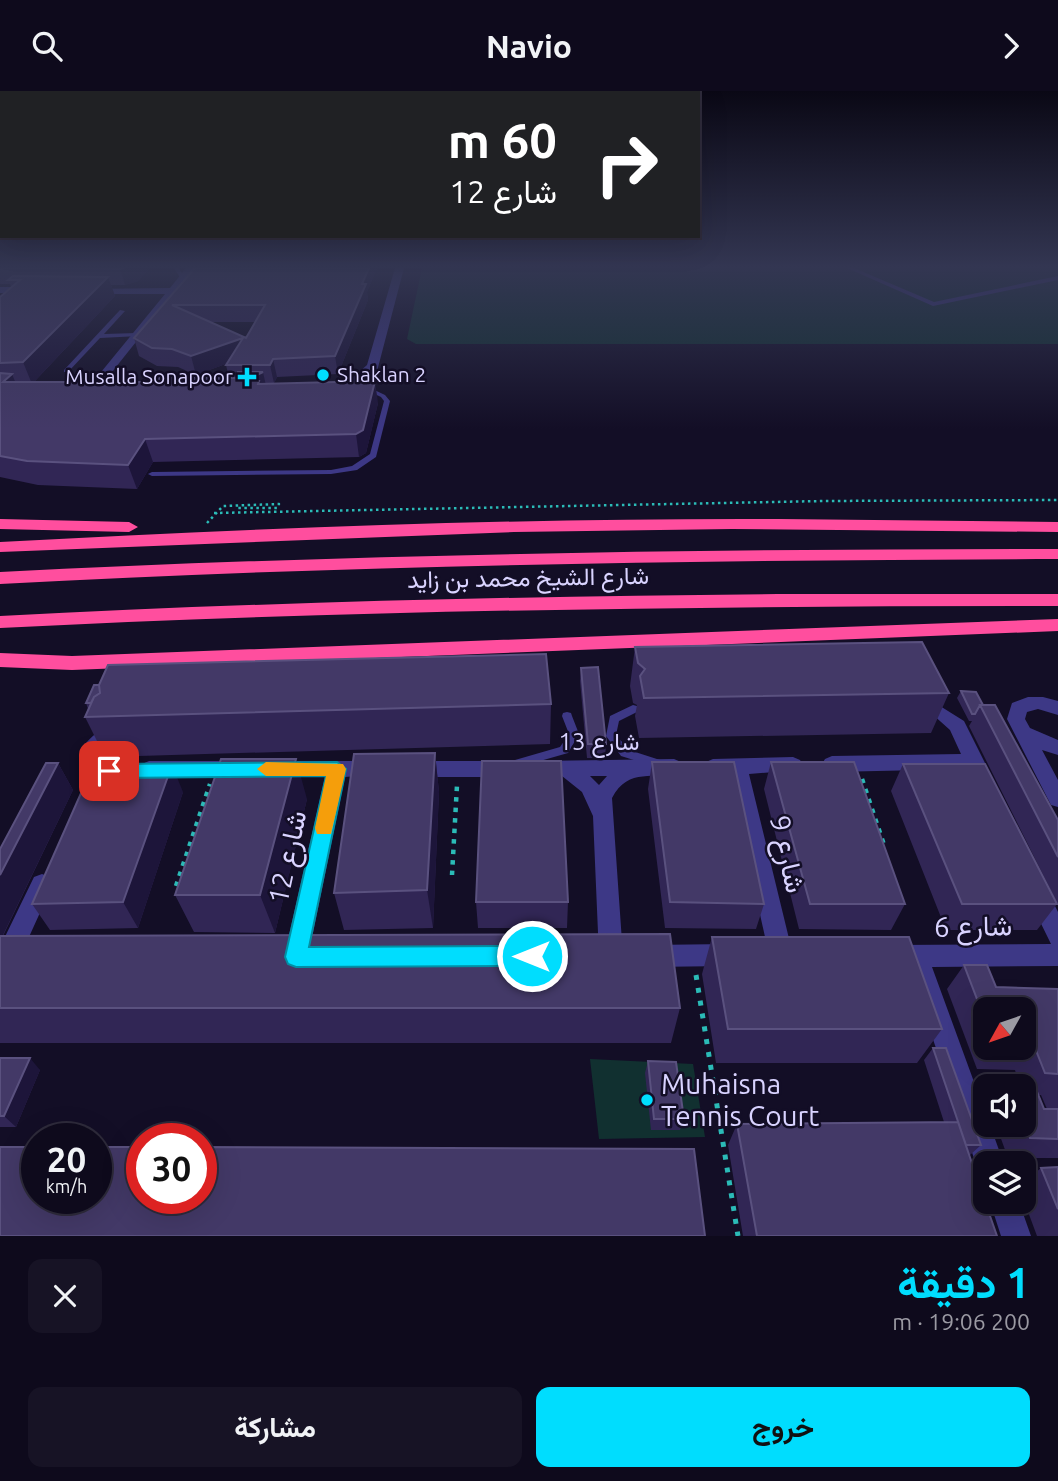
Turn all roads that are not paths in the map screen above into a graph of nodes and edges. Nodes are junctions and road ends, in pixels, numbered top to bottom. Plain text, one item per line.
1 (112, 321) edge
2 (148, 321) edge
3 (384, 321) edge
4 (137, 335) junction
5 (99, 336) junction
6 (370, 368) junction
7 (66, 371) dead end
8 (360, 386) junction
9 (106, 390) edge
10 (152, 474) dead end
11 (1058, 519) edge
12 (0, 524) edge
13 (947, 524) junction
14 (1058, 527) edge
15 (331, 530) junction
16 (0, 547) edge
17 (1058, 554) edge
18 (0, 578) edge
19 (1058, 600) edge
20 (0, 622) edge
21 (1058, 625) edge
22 (0, 660) edge
23 (72, 663) junction
24 (0, 671) edge
25 (1058, 708) edge
26 (633, 709) dead end
27 (940, 713) edge
28 (567, 716) dead end
29 (112, 729) edge
30 (1022, 731) junction
31 (1058, 748) edge
32 (974, 761) junction
33 (737, 766) junction
34 (633, 768) junction
35 (670, 768) junction
36 (337, 769) junction
37 (486, 769) junction
38 (566, 769) junction
39 (109, 776) joint
40 (986, 786) edge
41 (1058, 799) edge
42 (601, 813) junction
43 (52, 863) edge
44 (1028, 873) edge
45 (1058, 936) edge
46 (781, 955) junction
47 (808, 955) edge
48 (1058, 955) edge
49 (583, 956) edge
50 (611, 956) junction
51 (875, 956) edge
52 (916, 956) junction
53 (268, 957) edge
54 (296, 957) junction
55 (323, 957) edge
56 (34, 958) edge
57 (3, 966) edge
58 (985, 1151) edge

1 - 5 lane
2 - 4 street
3 - 6 street
4 - 5 lane
4 - 9 street
5 - 7 lane
6 - 8 street
6 - 8 street
8 - 10 lane
11 - 13 highway
12 - 15 highway
13 - 14 highway
13 - 15 highway
15 - 16 highway
17 - 18 highway, شارع الشيخ محمد بن زايد
19 - 20 highway, شارع الشيخ محمد بن زايد
21 - 23 highway
22 - 23 highway
23 - 24 highway
25 - 30 street
26 - 35 lane
27 - 32 street
28 - 37 lane
29 - 39 lane
30 - 31 street
30 - 41 street
32 - 33 street, شارع 13
32 - 40 street
33 - 35 street, شارع 13
33 - 46 street, شارع 9
34 - 35 street, شارع 13
34 - 38 street, شارع 13
34 - 42 street
36 - 37 street, شارع 13
36 - 39 street, شارع 13
36 - 54 street, شارع 12
37 - 38 street, شارع 13
38 - 42 street
42 - 50 street
43 - 57 street
44 - 45 street
46 - 47 street
46 - 50 street
48 - 52 street, شارع 6
49 - 50 street
51 - 52 street, شارع 6
52 - 58 street
53 - 54 street
54 - 55 street
56 - 57 street

